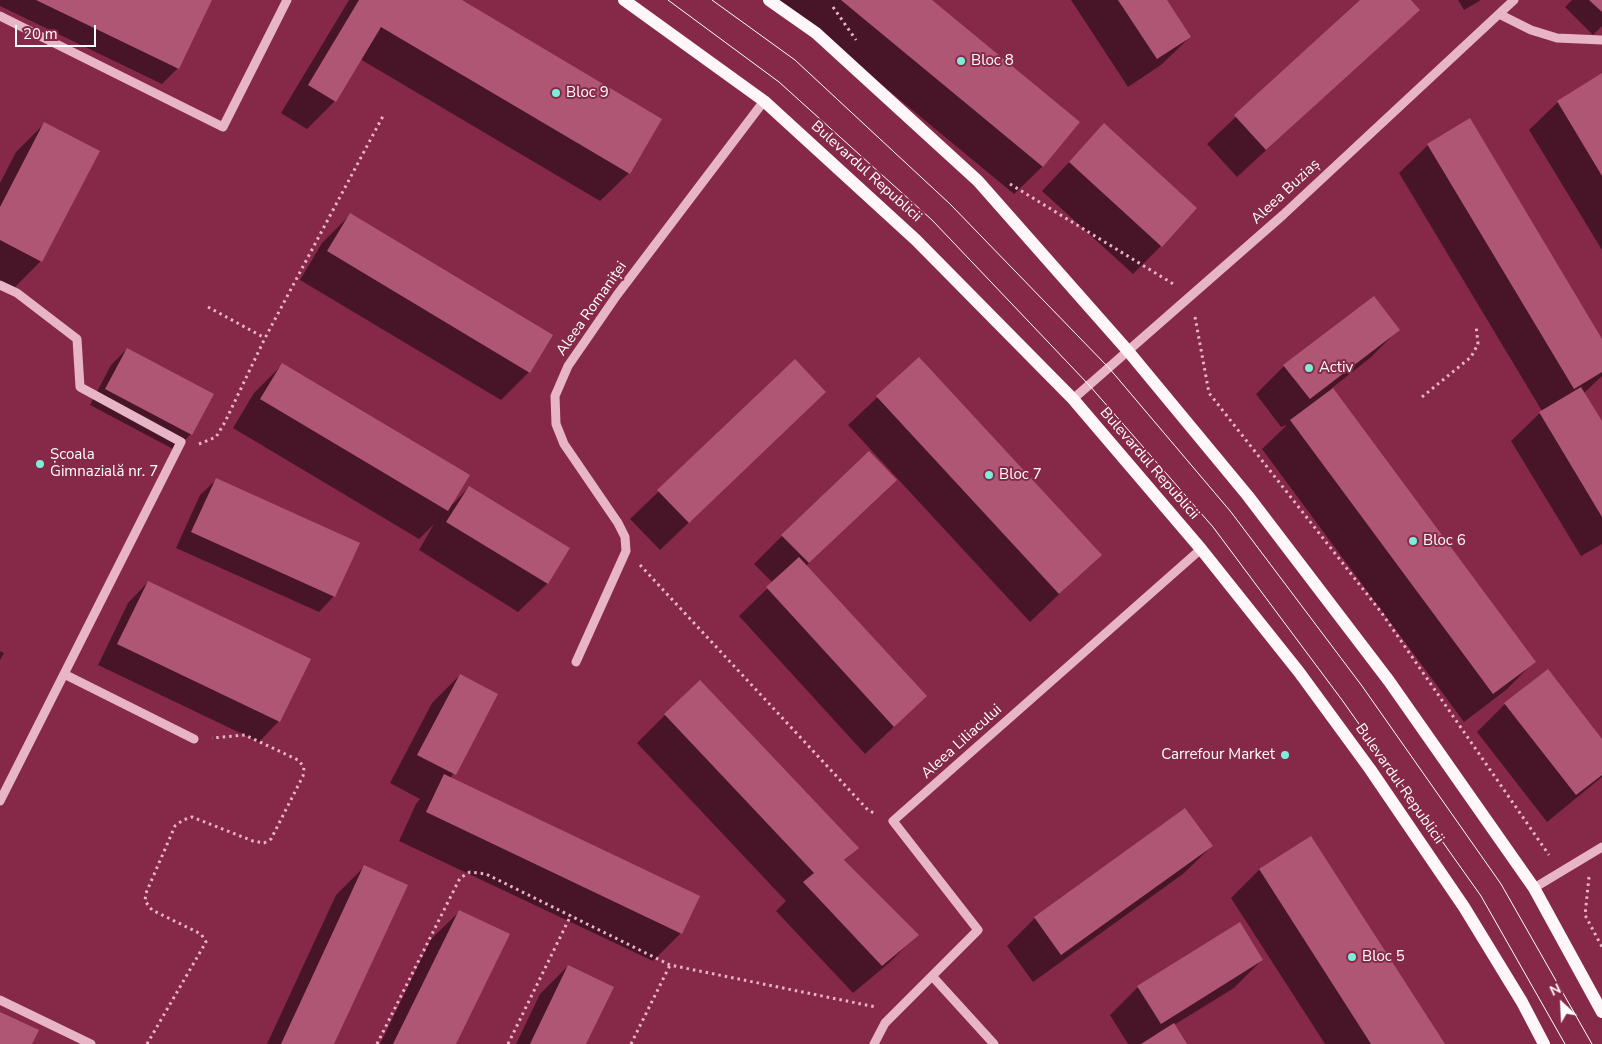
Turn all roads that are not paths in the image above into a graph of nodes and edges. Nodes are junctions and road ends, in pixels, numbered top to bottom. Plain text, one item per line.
1 (287, 0) edge
2 (624, 0) edge
3 (769, 0) edge
4 (1514, 0) edge
5 (1500, 14) junction
6 (0, 16) edge
7 (1602, 40) edge
8 (764, 101) junction
9 (0, 285) edge
10 (1128, 351) junction
11 (1072, 399) junction
12 (1201, 549) junction
13 (576, 662) dead end
14 (64, 674) junction
15 (194, 739) road end
16 (0, 801) edge
17 (1602, 847) edge
18 (1534, 888) junction
19 (933, 977) junction
20 (0, 1000) edge
21 (1602, 1012) edge
22 (91, 1044) edge
23 (874, 1044) edge
24 (994, 1044) edge
25 (1544, 1044) edge

1 - 6 street
2 - 8 main road, Bulevardul Republicii
3 - 10 main road
4 - 5 street, Aleea Buziaș
5 - 7 street
5 - 10 street, Aleea Buziaș
8 - 11 main road, Bulevardul Republicii
8 - 13 street, Aleea Romaniței
9 - 14 street
10 - 11 street, Aleea Buziaș
10 - 18 main road
11 - 12 main road, Bulevardul Republicii
12 - 19 street, Aleea Liliacului
12 - 25 main road, Bulevardul Republicii
14 - 15 street
14 - 16 street
17 - 18 street
18 - 21 main road
19 - 23 street
19 - 24 street
20 - 22 street

